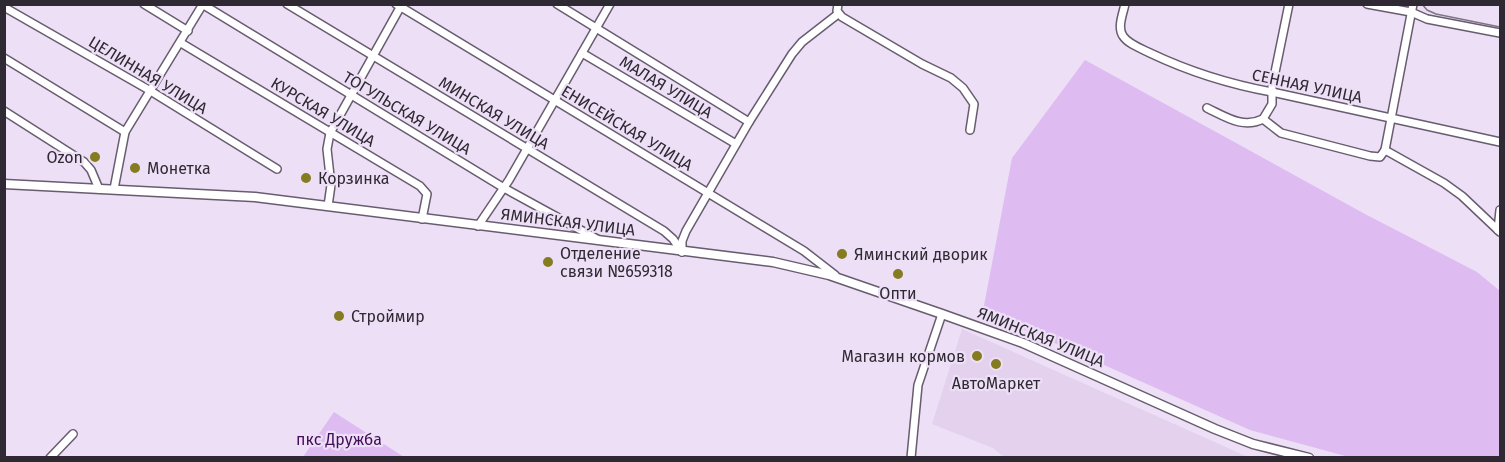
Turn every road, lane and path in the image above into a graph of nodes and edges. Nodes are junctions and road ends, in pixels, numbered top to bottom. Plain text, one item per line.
1 (144, 4) edge
2 (287, 4) edge
3 (557, 4) edge
4 (610, 4) edge
5 (838, 4) edge
6 (1125, 4) edge
7 (1289, 4) edge
8 (1367, 4) edge
9 (202, 5) edge
10 (399, 5) edge
11 (4, 7) edge
12 (1412, 8) edge
13 (838, 14) junction
14 (597, 28) junction
15 (188, 31) junction
16 (1500, 33) edge
17 (181, 42) junction
18 (582, 53) junction
19 (374, 56) junction
20 (4, 58) edge
21 (149, 90) junction
22 (1272, 92) junction
23 (352, 95) junction
24 (555, 101) junction
25 (1207, 108) dead end
26 (4, 111) edge
27 (1263, 119) junction
28 (1391, 119) junction
29 (749, 122) junction
30 (970, 130) dead end
31 (125, 132) junction
32 (330, 133) junction
33 (1500, 142) edge
34 (736, 144) junction
35 (527, 149) junction
36 (1385, 150) junction
37 (277, 169) dead end
38 (8, 183) edge
39 (504, 188) junction
40 (99, 189) junction
41 (114, 189) junction
42 (708, 193) junction
43 (328, 206) junction
44 (1500, 210) edge
45 (422, 219) junction
46 (478, 226) junction
47 (1499, 231) edge
48 (601, 242) junction
49 (681, 252) junction
50 (841, 279) junction
51 (942, 314) junction
52 (73, 434) dead end
53 (50, 458) edge
54 (911, 458) edge
55 (1309, 458) edge

1 - 15 street
2 - 19 street, МИНСКАЯ УЛИЦА
3 - 14 street
4 - 14 street
5 - 13 street
6 - 22 street, СЕННАЯ УЛИЦА
7 - 22 street
8 - 12 street
9 - 15 street
9 - 23 street, ТОГУЛЬСКАЯ УЛИЦА
10 - 19 street
10 - 24 street, ЕНИСЕЙСКАЯ УЛИЦА
11 - 21 street, ЦЕЛИННАЯ УЛИЦА
12 - 16 street
12 - 28 street
13 - 29 street
13 - 30 street
14 - 18 street
14 - 29 street
15 - 17 street
17 - 21 street
17 - 32 street, КУРСКАЯ УЛИЦА
18 - 24 street
18 - 34 street, МАЛАЯ УЛИЦА
19 - 23 street
19 - 35 street, МИНСКАЯ УЛИЦА
20 - 31 street
21 - 31 street
21 - 37 street, ЦЕЛИННАЯ УЛИЦА
22 - 27 street
22 - 28 street, СЕННАЯ УЛИЦА
23 - 32 street
23 - 39 street, ТОГУЛЬСКАЯ УЛИЦА
24 - 35 street
24 - 42 street, ЕНИСЕЙСКАЯ УЛИЦА
25 - 27 street
26 - 40 street
27 - 36 street
28 - 33 street, СЕННАЯ УЛИЦА
28 - 36 street
29 - 34 street
31 - 41 street
32 - 43 street
32 - 45 street, КУРСКАЯ УЛИЦА
34 - 42 street
35 - 39 street
35 - 49 street, МИНСКАЯ УЛИЦА
36 - 47 street
38 - 40 main road, ЯМИНСКАЯ УЛИЦА
39 - 46 street
39 - 48 street, ТОГУЛЬСКАЯ УЛИЦА
40 - 41 main road, ЯМИНСКАЯ УЛИЦА
41 - 43 main road, ЯМИНСКАЯ УЛИЦА
42 - 49 street
42 - 50 street, ЕНИСЕЙСКАЯ УЛИЦА
43 - 45 main road, ЯМИНСКАЯ УЛИЦА
44 - 47 street
45 - 46 main road, ЯМИНСКАЯ УЛИЦА
46 - 48 main road, ЯМИНСКАЯ УЛИЦА
48 - 49 main road, ЯМИНСКАЯ УЛИЦА
49 - 50 main road, ЯМИНСКАЯ УЛИЦА
50 - 51 main road, ЯМИНСКАЯ УЛИЦА
51 - 54 street
51 - 55 main road, ЯМИНСКАЯ УЛИЦА
52 - 53 street

